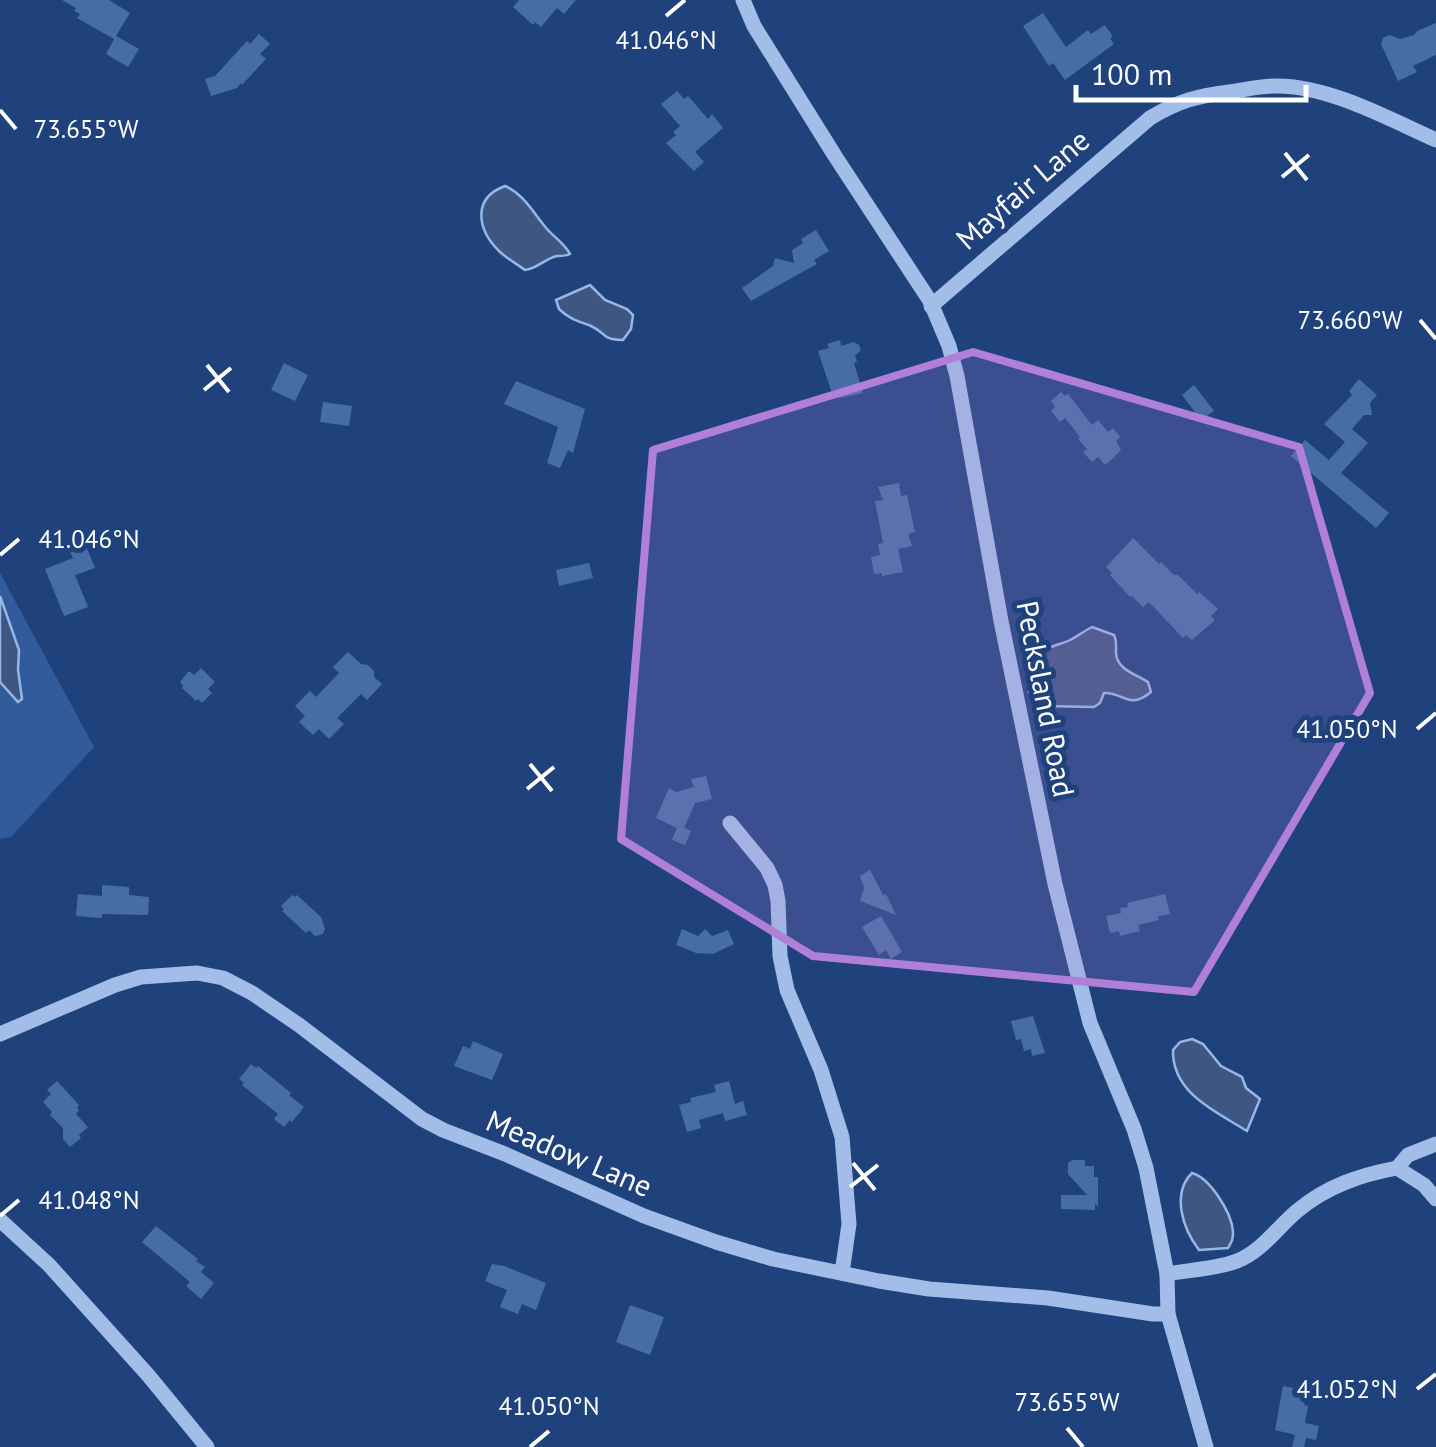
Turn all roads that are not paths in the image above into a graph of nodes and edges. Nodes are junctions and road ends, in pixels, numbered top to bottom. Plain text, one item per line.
1 (742, 0) edge
2 (1436, 140) edge
3 (931, 306) junction
4 (730, 823) dead end
5 (0, 1034) edge
6 (1436, 1144) edge
7 (1397, 1168) junction
8 (1436, 1198) edge
9 (0, 1220) edge
10 (842, 1273) junction
11 (1167, 1274) junction
12 (1168, 1314) junction
13 (207, 1447) edge
14 (1206, 1447) edge

1 - 3 street, Pecksland Road
2 - 3 street, Mayfair Lane
3 - 11 street, Pecksland Road
4 - 10 street
5 - 10 street, Meadow Lane
6 - 7 street
7 - 8 street
7 - 11 street
9 - 13 street
10 - 12 street, Meadow Lane
11 - 12 street, Pecksland Road
12 - 14 street, Pecksland Road

